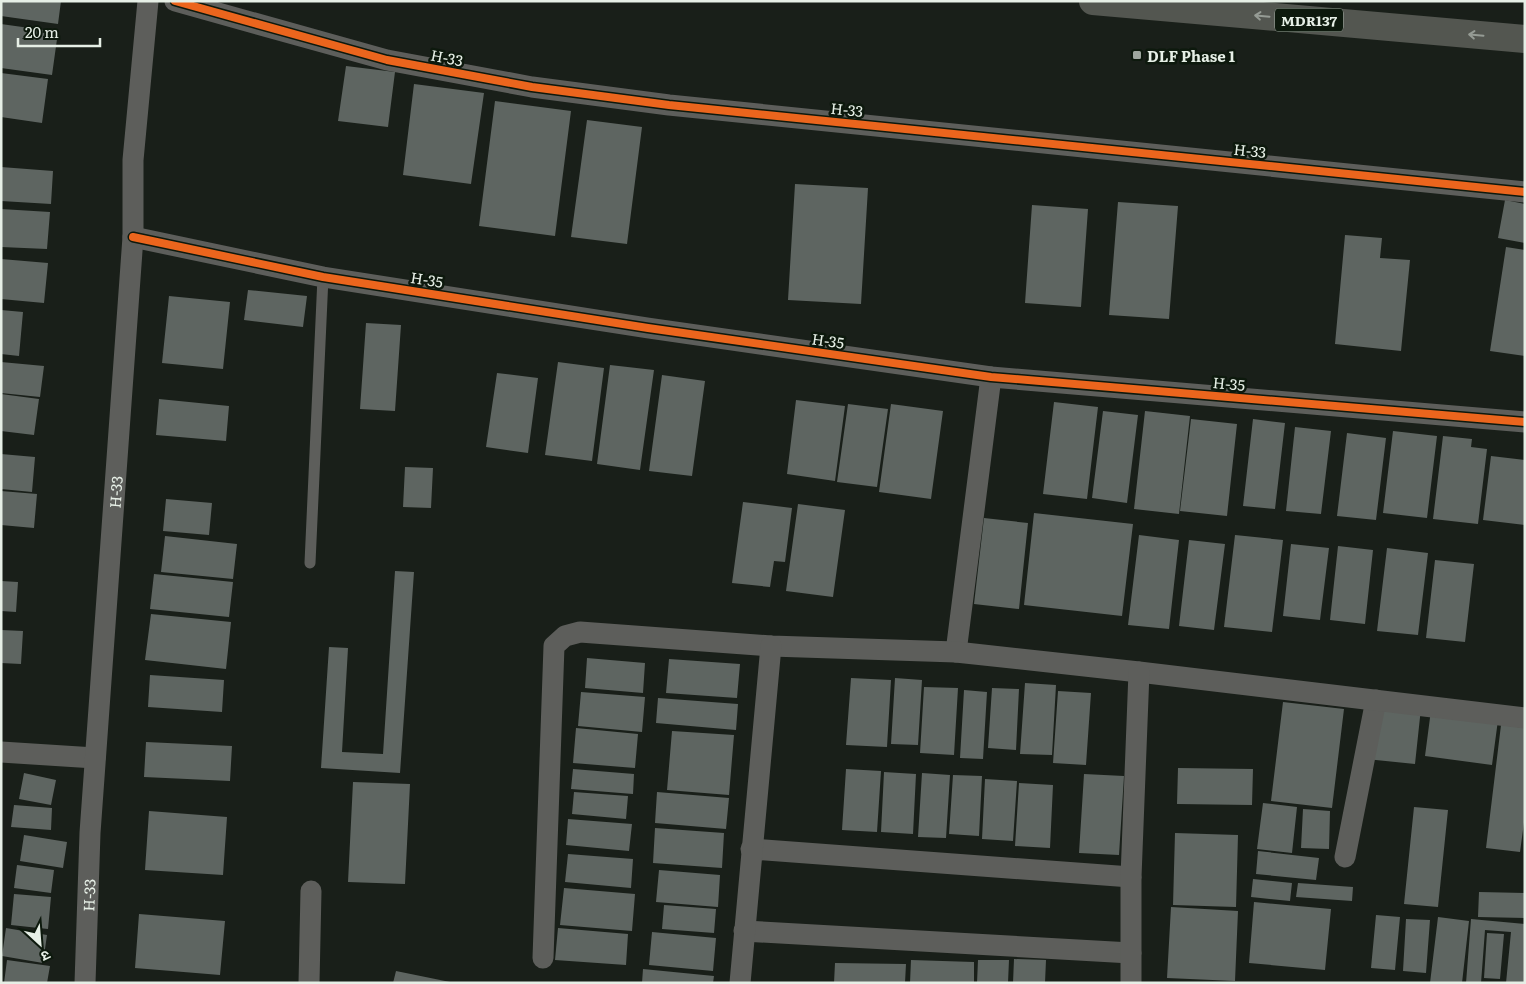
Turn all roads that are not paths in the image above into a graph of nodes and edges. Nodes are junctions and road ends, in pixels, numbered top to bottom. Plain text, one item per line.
1 (148, 1) edge
2 (176, 1) edge
3 (1093, 1) edge
4 (1525, 39) edge
5 (1525, 192) edge
6 (133, 237) junction
7 (323, 277) junction
8 (991, 377) junction
9 (1525, 422) edge
10 (310, 563) dead end
11 (772, 646) junction
12 (956, 652) junction
13 (1139, 672) junction
14 (1376, 700) junction
15 (1525, 718) edge
16 (1, 752) edge
17 (95, 758) junction
18 (751, 849) junction
19 (1345, 857) dead end
20 (1131, 877) junction
21 (311, 891) dead end
22 (744, 931) junction
23 (1132, 953) junction
24 (543, 958) dead end
25 (85, 983) edge
26 (309, 983) edge
27 (740, 983) edge
28 (1131, 983) edge

1 - 6 street, H-33
2 - 5 street, H-33
4 -> 3 main road, MDR137
6 - 7 street, H-35
6 - 17 street, H-33
7 - 8 street, H-35
7 - 10 lane
8 - 9 street, H-35
8 - 12 street
11 - 12 street
11 - 18 street
11 - 24 street
12 - 13 street
13 - 14 street
13 - 20 street
14 - 15 street
14 - 19 street
16 - 17 street
17 - 25 street, H-33
18 - 20 street
18 - 22 street
20 - 23 street
21 - 26 street
22 - 23 street
22 - 27 street
23 - 28 street

